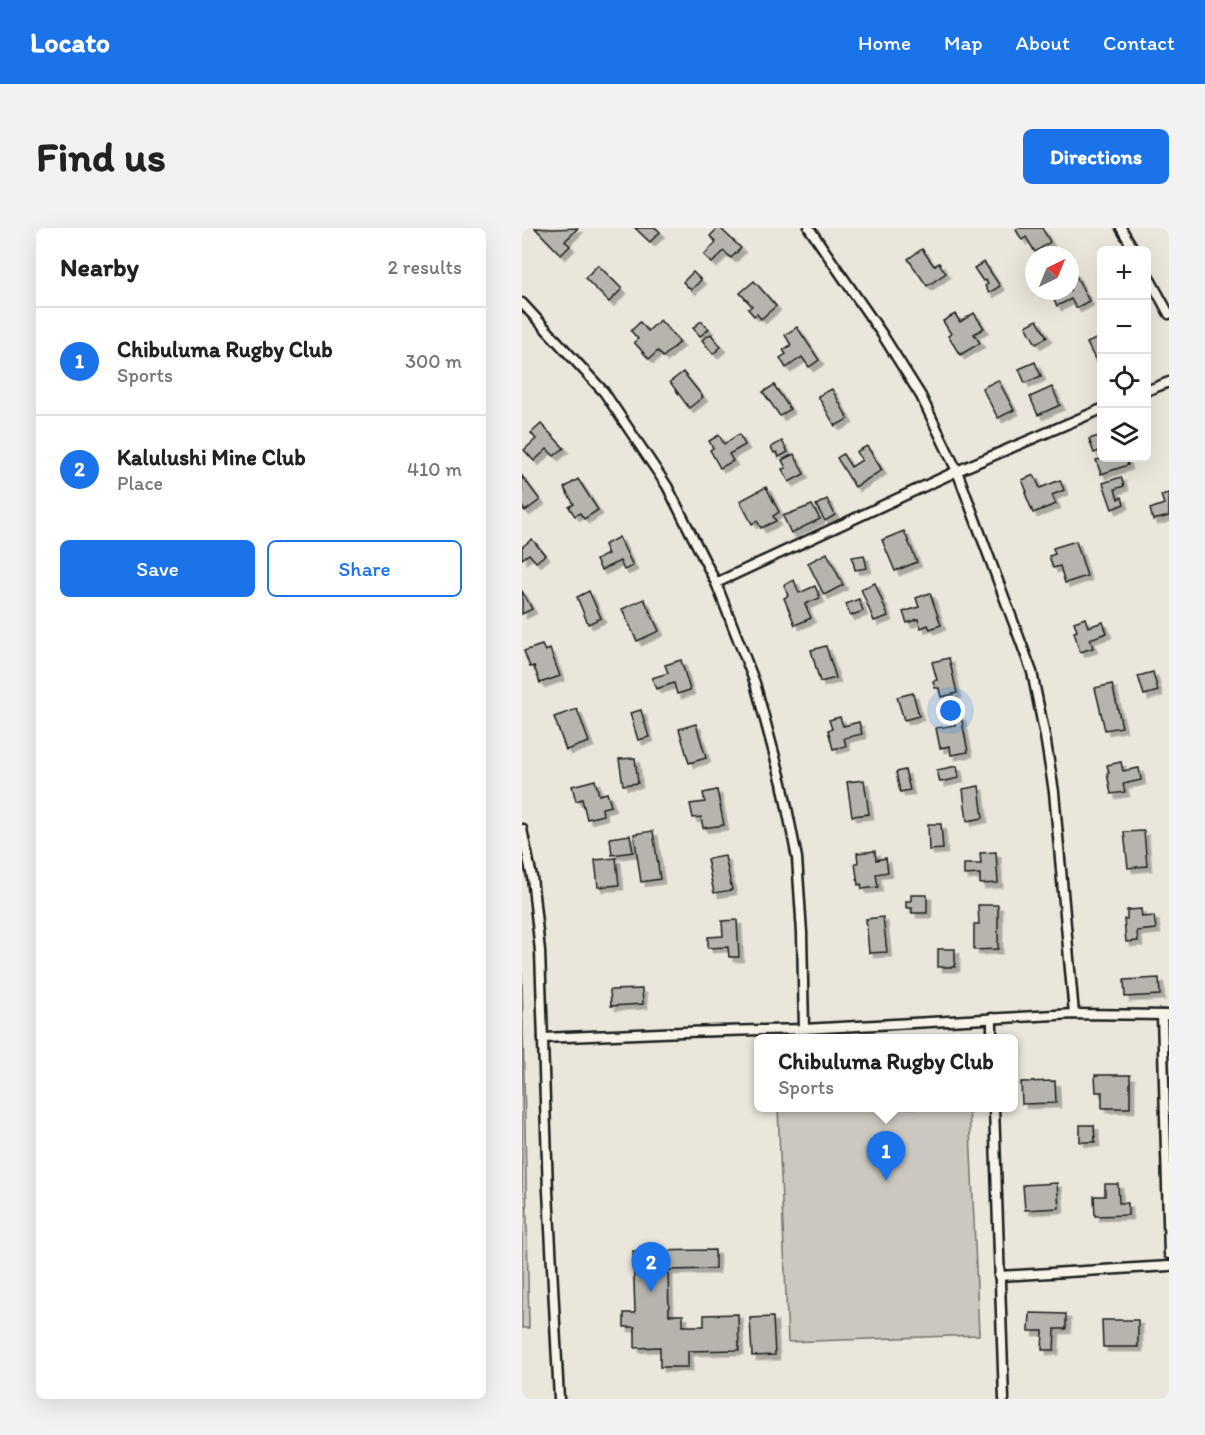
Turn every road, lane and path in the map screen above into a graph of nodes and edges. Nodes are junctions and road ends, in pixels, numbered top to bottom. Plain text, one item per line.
1 (809, 228) edge
2 (1121, 228) edge
3 (1132, 246) edge
4 (1151, 281) edge
5 (522, 303) edge
6 (1169, 314) edge
7 (1169, 382) edge
8 (1151, 389) edge
9 (1097, 411) edge
10 (957, 471) junction
11 (716, 583) junction
12 (522, 829) edge
13 (1074, 1014) junction
14 (1165, 1015) edge
15 (992, 1018) junction
16 (804, 1029) junction
17 (993, 1034) edge
18 (543, 1038) junction
19 (994, 1112) edge
20 (1169, 1254) edge
21 (1169, 1266) edge
22 (999, 1276) junction
23 (559, 1399) edge
24 (1004, 1399) edge

1 - 10 street
2 - 3 street
4 - 6 street
5 - 11 street
7 - 8 street
9 - 10 street
10 - 11 street
10 - 13 street
11 - 16 street
12 - 18 street
13 - 14 street
13 - 15 street
14 - 20 street
15 - 16 street
15 - 17 street
16 - 18 street
18 - 23 street
19 - 22 street
21 - 22 street
22 - 24 street

